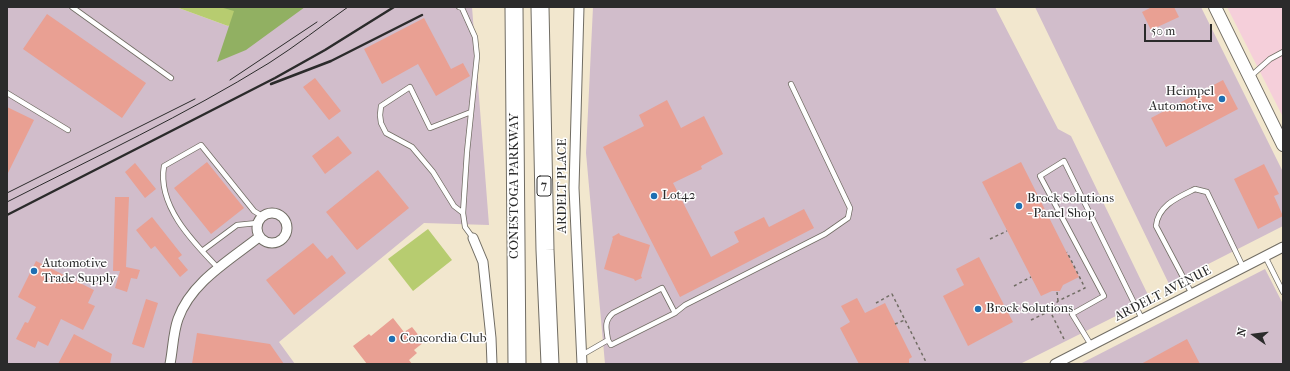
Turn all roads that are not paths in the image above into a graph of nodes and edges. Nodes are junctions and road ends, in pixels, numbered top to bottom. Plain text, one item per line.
1 (72, 7) edge
2 (459, 7) edge
3 (514, 7) edge
4 (540, 7) edge
5 (579, 7) edge
6 (1215, 7) edge
7 (1283, 52) edge
8 (1250, 77) junction
9 (171, 78) dead end
10 (791, 84) dead end
11 (7, 93) edge
12 (471, 112) junction
13 (68, 130) dead end
14 (1283, 144) edge
15 (463, 213) junction
16 (259, 220) junction
17 (259, 237) junction
18 (472, 238) joint
19 (1283, 247) edge
20 (202, 251) junction
21 (1265, 256) junction
22 (1243, 267) junction
23 (219, 269) junction
24 (1283, 292) edge
25 (1192, 294) junction
26 (675, 313) junction
27 (1142, 319) junction
28 (608, 340) junction
29 (1091, 345) junction
30 (582, 360) edge
31 (170, 364) edge
32 (492, 364) edge
33 (517, 364) edge
34 (550, 364) edge
35 (1055, 364) edge

1 - 9 lane
2 - 12 lane
3 - 33 highway, CONESTOGA PARKWAY
4 - 34 highway, CONESTOGA PARKWAY / 7
5 - 30 street, ARDELT PLACE
6 - 8 street
7 - 8 lane
8 - 14 street
10 - 26 lane
11 - 13 lane
12 - 15 lane
12 - 15 lane
15 - 18 lane
16 - 17 street
16 - 17 street
16 - 20 lane
16 - 20 lane
17 - 23 street
18 - 32 street
19 - 21 street, ARDELT AVENUE
20 - 23 lane
21 - 22 street, ARDELT AVENUE
21 - 24 lane
22 - 25 street, ARDELT AVENUE
22 - 25 lane
23 - 31 street
25 - 27 street, ARDELT AVENUE
26 - 28 lane
26 - 28 lane
27 - 29 street, ARDELT AVENUE
27 - 29 lane
28 - 30 lane
29 - 35 street, ARDELT AVENUE

